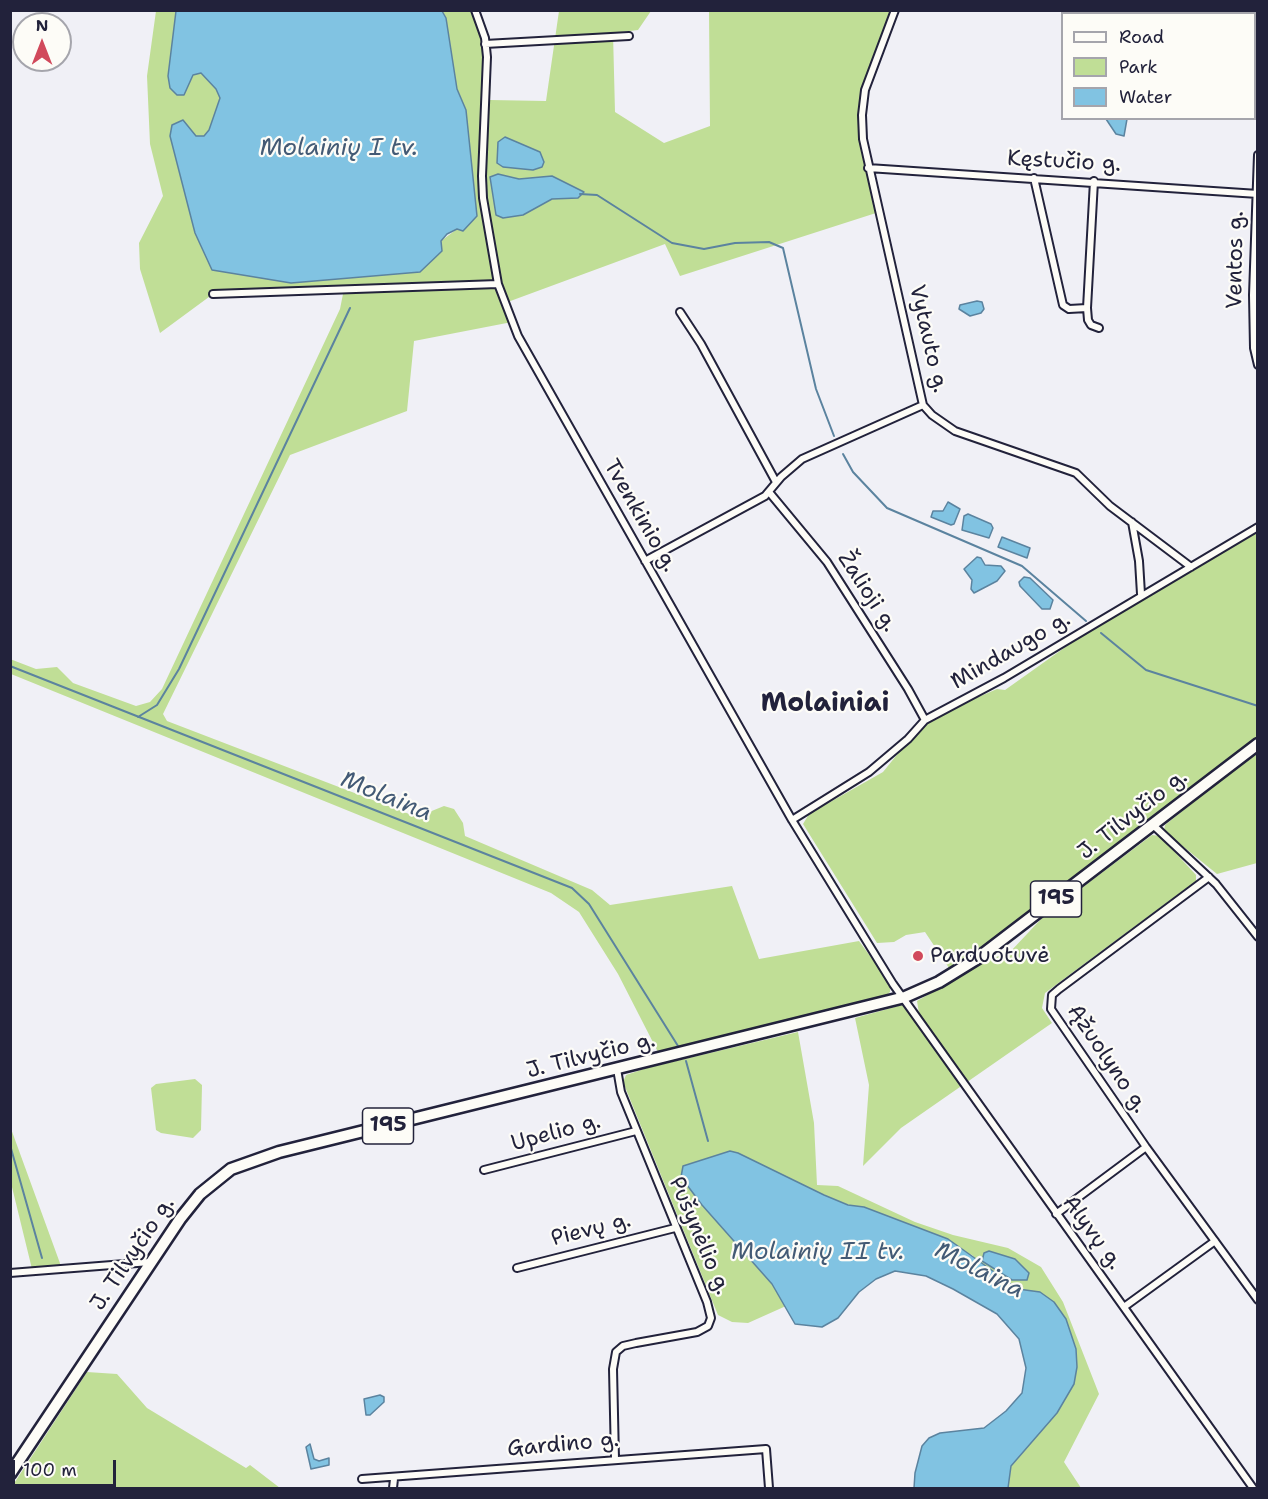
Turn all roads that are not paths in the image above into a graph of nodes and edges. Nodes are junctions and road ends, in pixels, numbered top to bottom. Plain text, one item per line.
1 (476, 10) edge
2 (895, 10) edge
3 (629, 36) dead end
4 (485, 44) junction
5 (1257, 154) edge
6 (868, 168) junction
7 (1034, 178) junction
8 (1094, 182) junction
9 (1256, 193) edge
10 (498, 284) junction
11 (213, 294) dead end
12 (1087, 308) junction
13 (680, 312) dead end
14 (1100, 328) dead end
15 (1257, 365) edge
16 (923, 405) junction
17 (776, 482) junction
18 (769, 492) junction
19 (1132, 522) junction
20 (1257, 527) edge
21 (645, 561) junction
22 (1191, 567) junction
23 (1141, 594) junction
24 (925, 720) junction
25 (1257, 744) edge
26 (792, 820) junction
27 (1153, 825) junction
28 (1209, 877) junction
29 (1257, 937) edge
30 (904, 997) junction
31 (617, 1070) junction
32 (636, 1131) junction
33 (1146, 1147) junction
34 (484, 1170) dead end
35 (1056, 1214) junction
36 (675, 1228) junction
37 (1215, 1241) junction
38 (151, 1262) junction
39 (517, 1268) dead end
40 (10, 1273) edge
41 (1257, 1300) edge
42 (1124, 1307) junction
43 (615, 1459) junction
44 (10, 1474) edge
45 (362, 1479) dead end
46 (394, 1479) junction
47 (393, 1488) edge
48 (769, 1488) edge
49 (1253, 1488) edge

1 - 4 street, Tvenkinio g.
2 - 6 street, Vytauto g.
3 - 4 street
4 - 10 street, Tvenkinio g.
5 - 9 street, Ventos g.
6 - 7 street, Kęstučio g.
6 - 16 street, Vytauto g.
7 - 8 street, Kęstučio g.
7 - 12 street
8 - 9 street, Kęstučio g.
8 - 12 street
9 - 15 street, Ventos g.
10 - 11 street
10 - 21 street, Tvenkinio g.
12 - 14 street
13 - 17 street
16 - 17 street
16 - 19 street, Vytauto g.
17 - 18 street
18 - 21 street
18 - 24 street, Žalioji g.
19 - 22 street, Vytauto g.
19 - 23 street
20 - 22 street, Mindaugo g.
21 - 26 street, Tvenkinio g.
22 - 23 street, Mindaugo g.
23 - 24 street, Mindaugo g.
24 - 26 street, Mindaugo g.
25 - 27 main road, J. Tilvyčio g. / 195
26 - 30 street, Tvenkinio g.
27 - 28 street
27 - 30 main road, J. Tilvyčio g. / 195
28 - 29 street
28 - 33 street, Ąžuolyno g.
30 - 31 main road, J. Tilvyčio g. / 195
30 - 35 street, Alyvų g.
31 - 32 street, Pušynėlio g.
31 - 38 main road, J. Tilvyčio g. / 195
32 - 34 street, Upelio g.
32 - 36 street, Pušynėlio g.
33 - 35 street
33 - 37 street, Ąžuolyno g.
35 - 42 street, Alyvų g.
36 - 39 street, Pievų g.
36 - 43 street, Pušynėlio g.
37 - 41 street, Ąžuolyno g.
37 - 42 street
38 - 40 street
38 - 44 main road, J. Tilvyčio g. / 195
42 - 49 street, Alyvų g.
43 - 46 street, Gardino g.
43 - 48 street, Gardino g.
45 - 46 street, Gardino g.
46 - 47 street

